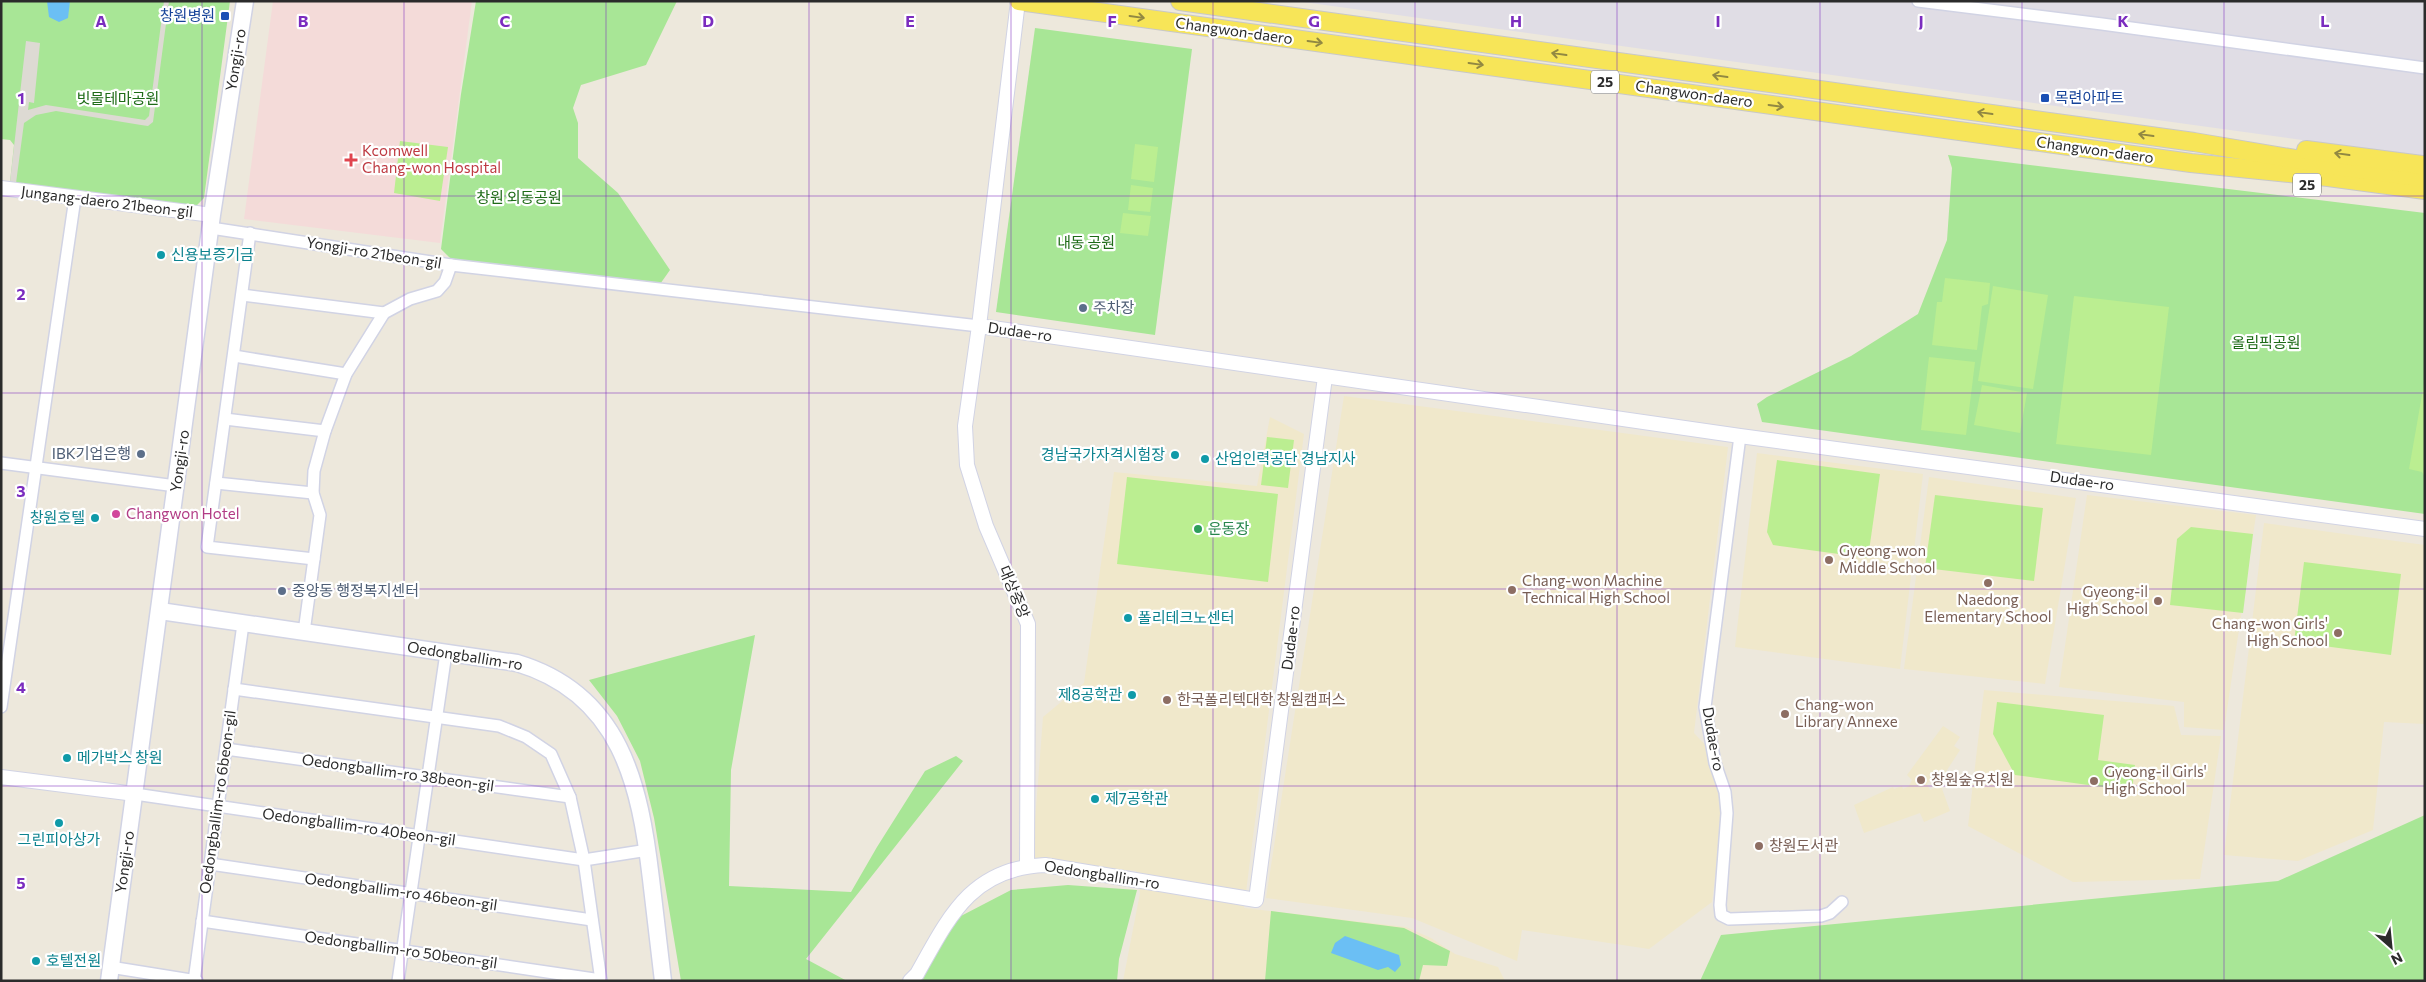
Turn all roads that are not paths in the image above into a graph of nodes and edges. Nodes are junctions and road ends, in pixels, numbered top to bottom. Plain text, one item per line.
1 (244, 1) edge
2 (1018, 1) edge
3 (1180, 1) edge
4 (1918, 1) edge
5 (2425, 68) edge
6 (2194, 142) junction
7 (2191, 163) junction
8 (2425, 165) edge
9 (2425, 178) edge
10 (1, 188) edge
11 (2425, 190) edge
12 (74, 198) junction
13 (2425, 202) edge
14 (211, 222) junction
15 (250, 233) junction
16 (451, 265) junction
17 (242, 295) junction
18 (384, 313) junction
19 (979, 326) junction
20 (234, 356) junction
21 (346, 374) junction
22 (1325, 377) junction
23 (225, 419) junction
24 (325, 431) junction
25 (1740, 436) junction
26 (1, 464) edge
27 (36, 468) junction
28 (216, 483) junction
29 (176, 486) junction
30 (313, 494) junction
31 (2425, 529) edge
32 (314, 559) junction
33 (160, 611) junction
34 (243, 624) junction
35 (304, 632) junction
36 (446, 653) junction
37 (234, 689) junction
38 (1, 707) edge
39 (436, 718) junction
40 (226, 748) junction
41 (1, 777) edge
42 (428, 777) junction
43 (134, 794) junction
44 (570, 797) junction
45 (218, 806) junction
46 (419, 836) junction
47 (648, 850) junction
48 (584, 860) junction
49 (210, 864) junction
50 (1027, 866) junction
51 (411, 894) junction
52 (1256, 900) joint
53 (1842, 902) dead end
54 (592, 920) junction
55 (202, 921) junction
56 (403, 950) junction
57 (109, 974) edge
58 (601, 980) edge
59 (195, 981) edge
60 (398, 981) edge
61 (663, 981) edge
62 (910, 981) edge

1 - 14 main road, Yongji-ro
2 -> 7 main road, Changwon-daero / 25
2 - 19 street, Dudae-ro
6 -> 3 main road, Changwon-daero / 25
4 - 5 street
8 -> 6 main road, Changwon-daero / 25
6 - 9 main road, Changwon-daero / 25
7 - 11 main road, Changwon-daero / 25
7 - 13 main road, Changwon-daero / 25
10 - 12 street, Jungang-daero 21beon-gil
12 - 14 street, Jungang-daero 21beon-gil
12 - 27 street
14 - 15 street, Yongji-ro 21beon-gil
14 - 29 main road, Yongji-ro
15 - 16 street, Yongji-ro 21beon-gil
15 - 17 street
16 - 18 street, Yongji-ro 21beon-gil
16 - 19 street
17 - 18 street
17 - 20 street
18 - 21 street, Yongji-ro 21beon-gil
19 - 22 street, Dudae-ro
19 - 50 street, 대상중앙
20 - 21 street
20 - 23 street
21 - 24 street, Yongji-ro 21beon-gil
22 - 25 street, Dudae-ro
22 - 52 street, Dudae-ro
23 - 24 street
23 - 28 street
24 - 30 street, Yongji-ro 21beon-gil
25 - 31 street, Dudae-ro
25 - 53 street, Dudae-ro
26 - 27 street
27 - 29 street
27 - 38 street
28 - 30 street
28 - 32 street
29 - 33 main road, Yongji-ro
30 - 32 street, Yongji-ro 21beon-gil
32 - 35 street, Yongji-ro 21beon-gil
33 - 34 main road, Oedongballim-ro
33 - 43 main road, Yongji-ro
34 - 35 main road, Oedongballim-ro
34 - 37 street, Oedongballim-ro 6beon-gil
35 - 36 main road, Oedongballim-ro
36 - 39 street
36 - 47 main road, Oedongballim-ro
37 - 39 street
37 - 40 street, Oedongballim-ro 6beon-gil
39 - 42 street
39 - 44 street
40 - 42 street, Oedongballim-ro 38beon-gil
40 - 45 street, Oedongballim-ro 6beon-gil
41 - 43 street
42 - 44 street, Oedongballim-ro 38beon-gil
42 - 46 street
43 - 45 street, Oedongballim-ro 40beon-gil
43 - 57 main road, Yongji-ro
44 - 48 street
45 - 46 street, Oedongballim-ro 40beon-gil
45 - 49 street, Oedongballim-ro 6beon-gil
46 - 48 street, Oedongballim-ro 40beon-gil
46 - 51 street
47 - 48 street, Oedongballim-ro 40beon-gil
47 - 61 main road, Oedongballim-ro
48 - 54 street
49 - 51 street, Oedongballim-ro 46beon-gil
49 - 55 street, Oedongballim-ro 6beon-gil
50 - 52 street, Oedongballim-ro
50 - 62 street, Oedongballim-ro
51 - 54 street, Oedongballim-ro 46beon-gil
51 - 56 street
54 - 58 street
55 - 56 street, Oedongballim-ro 50beon-gil
55 - 59 street, Oedongballim-ro 6beon-gil
56 - 58 street, Oedongballim-ro 50beon-gil
56 - 60 street
57 - 59 street

